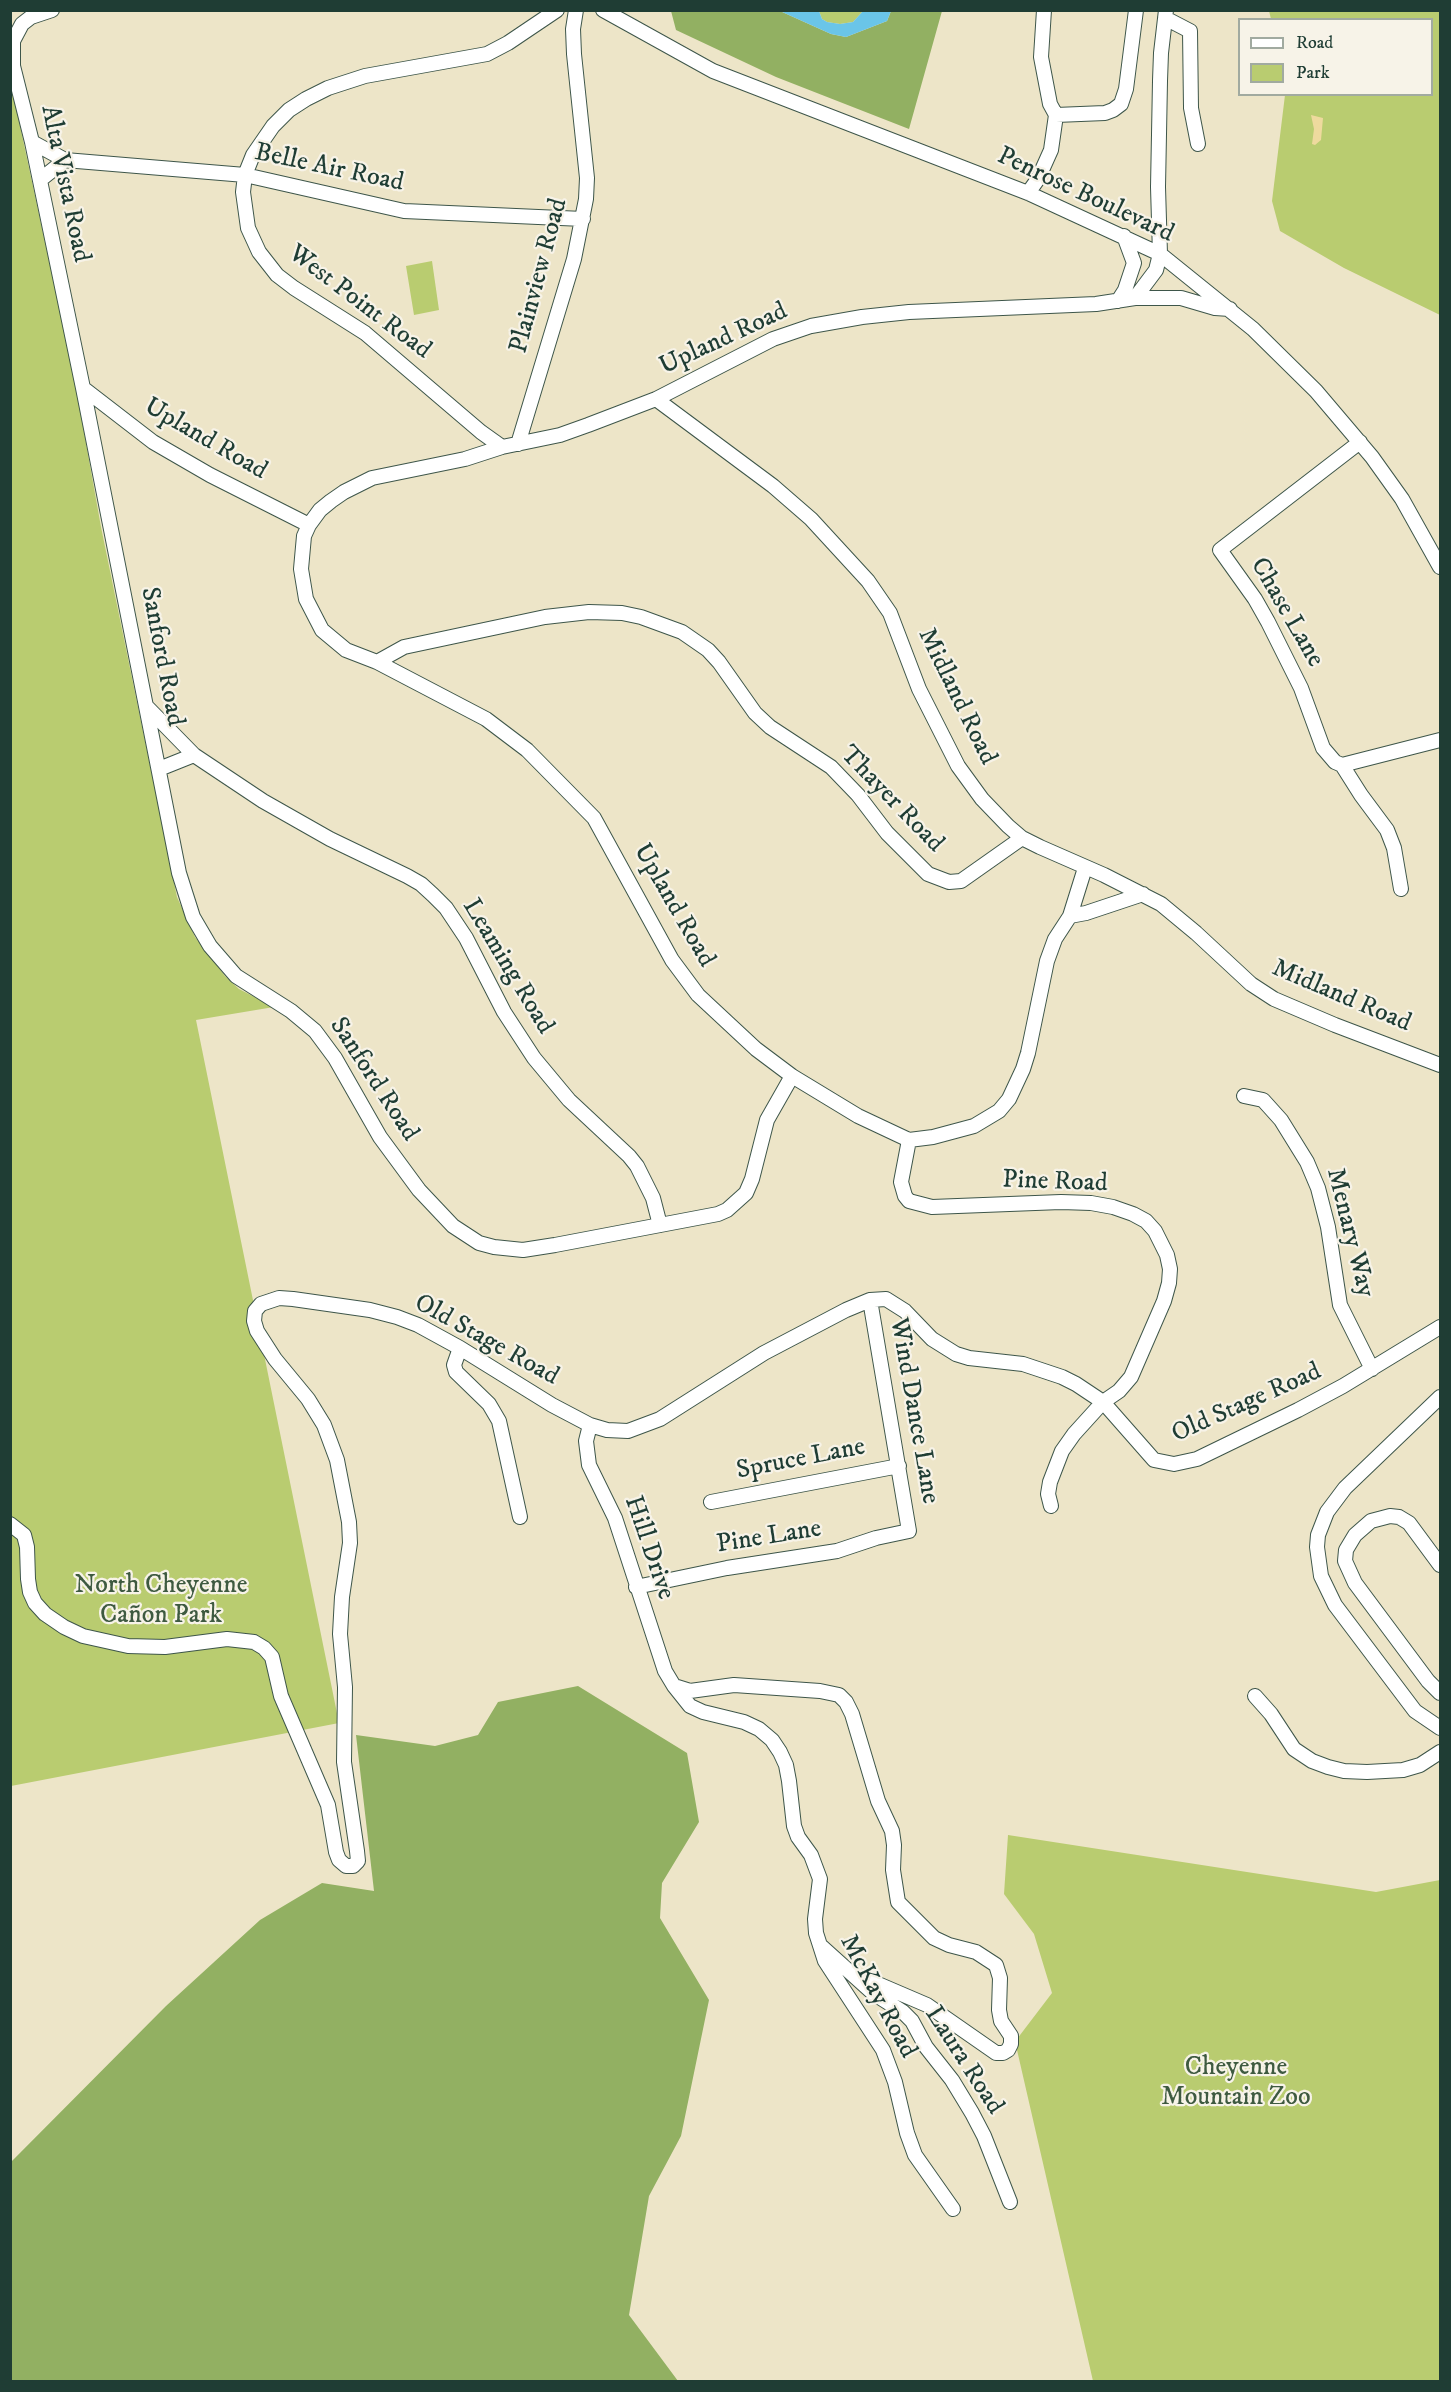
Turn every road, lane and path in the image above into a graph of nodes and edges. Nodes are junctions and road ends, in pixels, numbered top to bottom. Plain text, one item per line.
1 (52, 10) edge
2 (556, 10) edge
3 (576, 10) edge
4 (603, 10) edge
5 (1044, 10) edge
6 (1136, 10) edge
7 (1166, 14) edge
8 (1056, 115) junction
9 (32, 142) junction
10 (1198, 144) dead end
11 (65, 160) junction
12 (245, 175) junction
13 (40, 180) junction
14 (1028, 193) junction
15 (583, 219) junction
16 (1124, 236) junction
17 (1160, 254) junction
18 (1135, 298) junction
19 (1118, 302) junction
20 (1230, 309) junction
21 (83, 388) junction
22 (656, 399) junction
23 (1360, 442) junction
24 (518, 444) junction
25 (502, 447) junction
26 (309, 525) junction
27 (1439, 559) edge
28 (377, 662) junction
29 (147, 707) junction
30 (1440, 740) edge
31 (194, 755) junction
32 (1342, 765) junction
33 (159, 769) junction
34 (1022, 838) junction
35 (1085, 868) junction
36 (1401, 889) dead end
37 (1143, 894) junction
38 (1070, 916) junction
39 (1440, 1065) edge
40 (792, 1076) junction
41 (1244, 1096) dead end
42 (909, 1140) junction
43 (660, 1225) junction
44 (870, 1300) junction
45 (1440, 1327) edge
46 (460, 1348) junction
47 (1372, 1369) junction
48 (1440, 1397) edge
49 (1102, 1402) junction
50 (591, 1425) junction
51 (899, 1466) junction
52 (711, 1502) dead end
53 (1051, 1506) dead end
54 (520, 1517) dead end
55 (10, 1524) edge
56 (909, 1531) joint
57 (1440, 1565) edge
58 (636, 1587) junction
59 (674, 1686) junction
60 (1440, 1693) edge
61 (1255, 1696) dead end
62 (1440, 1728) edge
63 (1440, 1752) edge
64 (820, 1946) junction
65 (859, 1979) junction
66 (1010, 2202) dead end
67 (953, 2209) dead end

1 - 9 street, Alta Vista Road
2 - 12 street, West Point Road
3 - 15 street, Plainview Road
4 - 14 street, Penrose Boulevard
5 - 8 street
6 - 8 street
7 - 10 street
7 - 17 street
8 - 14 street
9 - 11 street, Belle Air Road
9 - 13 street, Alta Vista Road
11 - 12 street, Belle Air Road
11 - 13 street
12 - 15 street, Belle Air Road
12 - 25 street, West Point Road
13 - 21 street, Alta Vista Road
14 - 16 street, Penrose Boulevard
15 - 24 street, Plainview Road
16 - 17 street, Penrose Boulevard
16 - 19 street
17 - 18 street
17 - 20 street, Penrose Boulevard
18 - 19 street, Upland Road
18 - 20 street, Upland Road
19 - 22 street, Upland Road
20 - 23 street, Penrose Boulevard
21 - 26 street, Upland Road
21 - 29 street, Sanford Road
22 - 24 street, Upland Road
22 - 34 street, Midland Road
23 - 27 street, Penrose Boulevard
23 - 32 street, Chase Lane
24 - 25 street, Upland Road
25 - 26 street, Upland Road
26 - 28 street, Upland Road
28 - 34 street, Thayer Road
28 - 40 street, Upland Road
29 - 31 street, Leaming Road
29 - 33 street, Sanford Road
30 - 32 street
31 - 33 street
31 - 43 street, Leaming Road
32 - 36 street
33 - 43 street, Sanford Road
34 - 35 street, Midland Road
35 - 37 street, Midland Road
35 - 38 street
37 - 38 street
37 - 39 street, Midland Road
38 - 42 street
40 - 42 street, Upland Road
40 - 43 street, Sanford Road
41 - 47 street, Menary Way
42 - 49 street, Pine Road
44 - 49 street, Old Stage Road
44 - 50 street, Old Stage Road
44 - 51 street, Wind Dance Lane
45 - 47 street, Old Stage Road
46 - 50 street, Old Stage Road
46 - 54 street
46 - 55 street, Old Stage Road
47 - 49 street, Old Stage Road
48 - 62 street
49 - 53 street, Pine Road
50 - 58 street, Hill Drive
51 - 52 street, Spruce Lane
51 - 56 street, Wind Dance Lane
56 - 58 street, Pine Lane
57 - 60 street
58 - 59 street, Hill Drive
59 - 64 street, McKay Road
59 - 65 street
61 - 63 street
64 - 65 street, Laura Road
64 - 67 street, McKay Road
65 - 66 street, Laura Road

